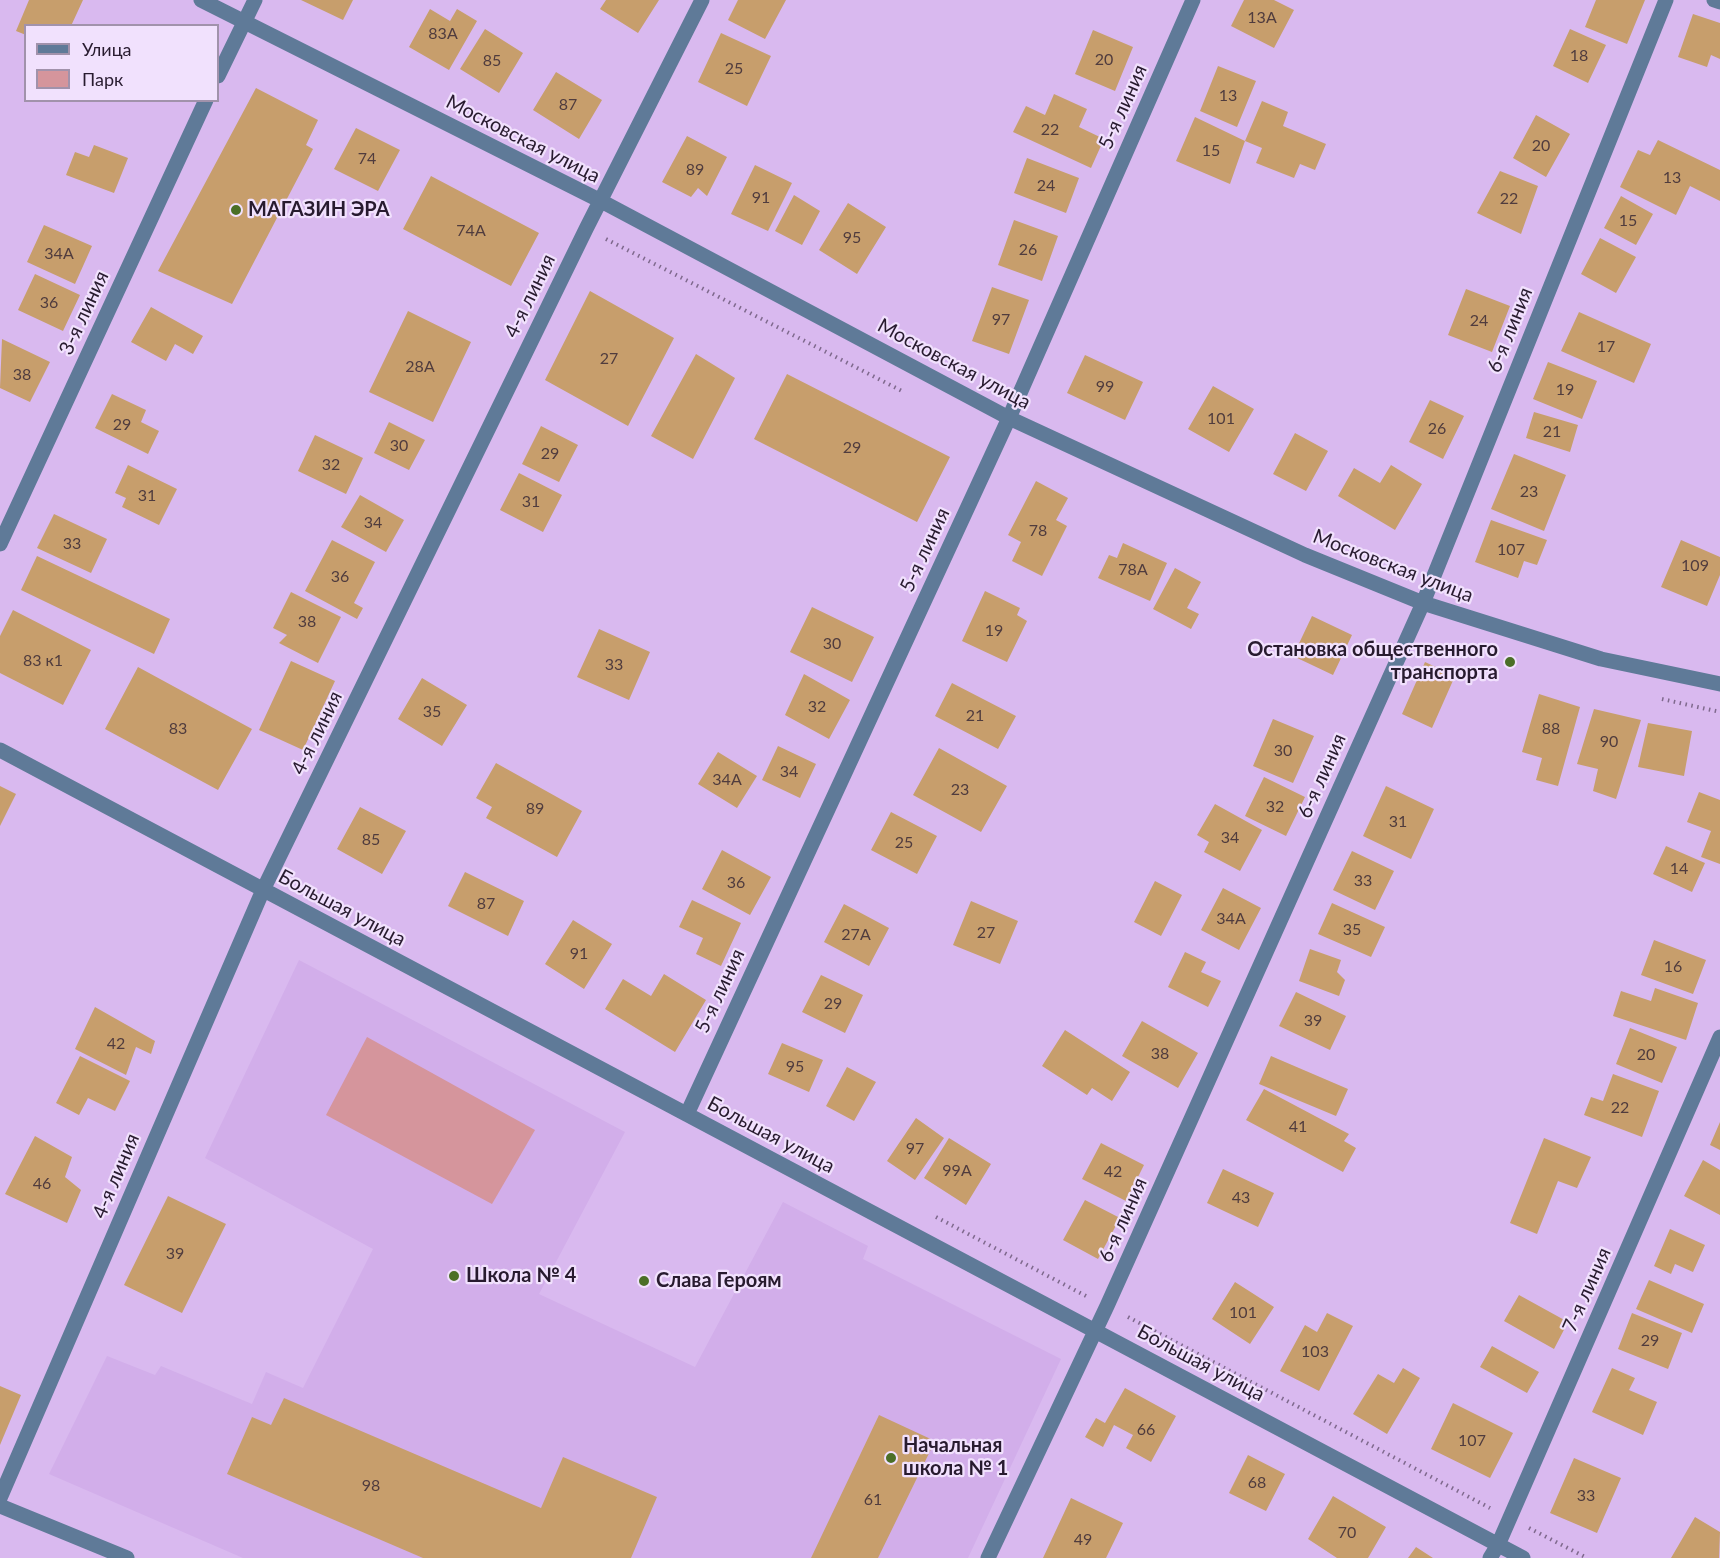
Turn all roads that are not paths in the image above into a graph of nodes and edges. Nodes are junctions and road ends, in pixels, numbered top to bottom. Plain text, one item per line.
1 (201, 0) edge
2 (255, 0) edge
3 (702, 0) edge
4 (1193, 0) edge
5 (1665, 0) edge
6 (1714, 0) edge
7 (1720, 2) edge
8 (244, 21) junction
9 (219, 74) edge
10 (205, 102) edge
11 (601, 201) junction
12 (1009, 418) junction
13 (0, 544) edge
14 (1422, 603) junction
15 (1720, 684) edge
16 (0, 750) edge
17 (264, 890) junction
18 (1720, 1037) edge
19 (687, 1114) junction
20 (1095, 1331) junction
21 (0, 1498) edge
22 (0, 1506) edge
23 (1494, 1551) edge
24 (127, 1558) edge
25 (988, 1558) edge
26 (1523, 1558) edge

1 - 8 street, Московская улица
2 - 8 street
3 - 11 street, 4-я линия
4 - 12 street, 5-я линия
5 - 14 street, 6-я линия
6 - 7 street
8 - 9 street
8 - 11 street, Московская улица
10 - 13 street, 3-я линия
11 - 12 street, Московская улица
11 - 17 street, 4-я линия
12 - 14 street, Московская улица
12 - 19 street, 5-я линия
14 - 15 street, Московская улица
14 - 20 street, 6-я линия
16 - 17 street, Большая улица
17 - 19 street, Большая улица
17 - 21 street, 4-я линия
18 - 23 street, 7-я линия
19 - 20 street, Большая улица
20 - 23 street, Большая улица
20 - 25 street, 6-я линия
22 - 24 street
23 - 26 street, Большая улица

